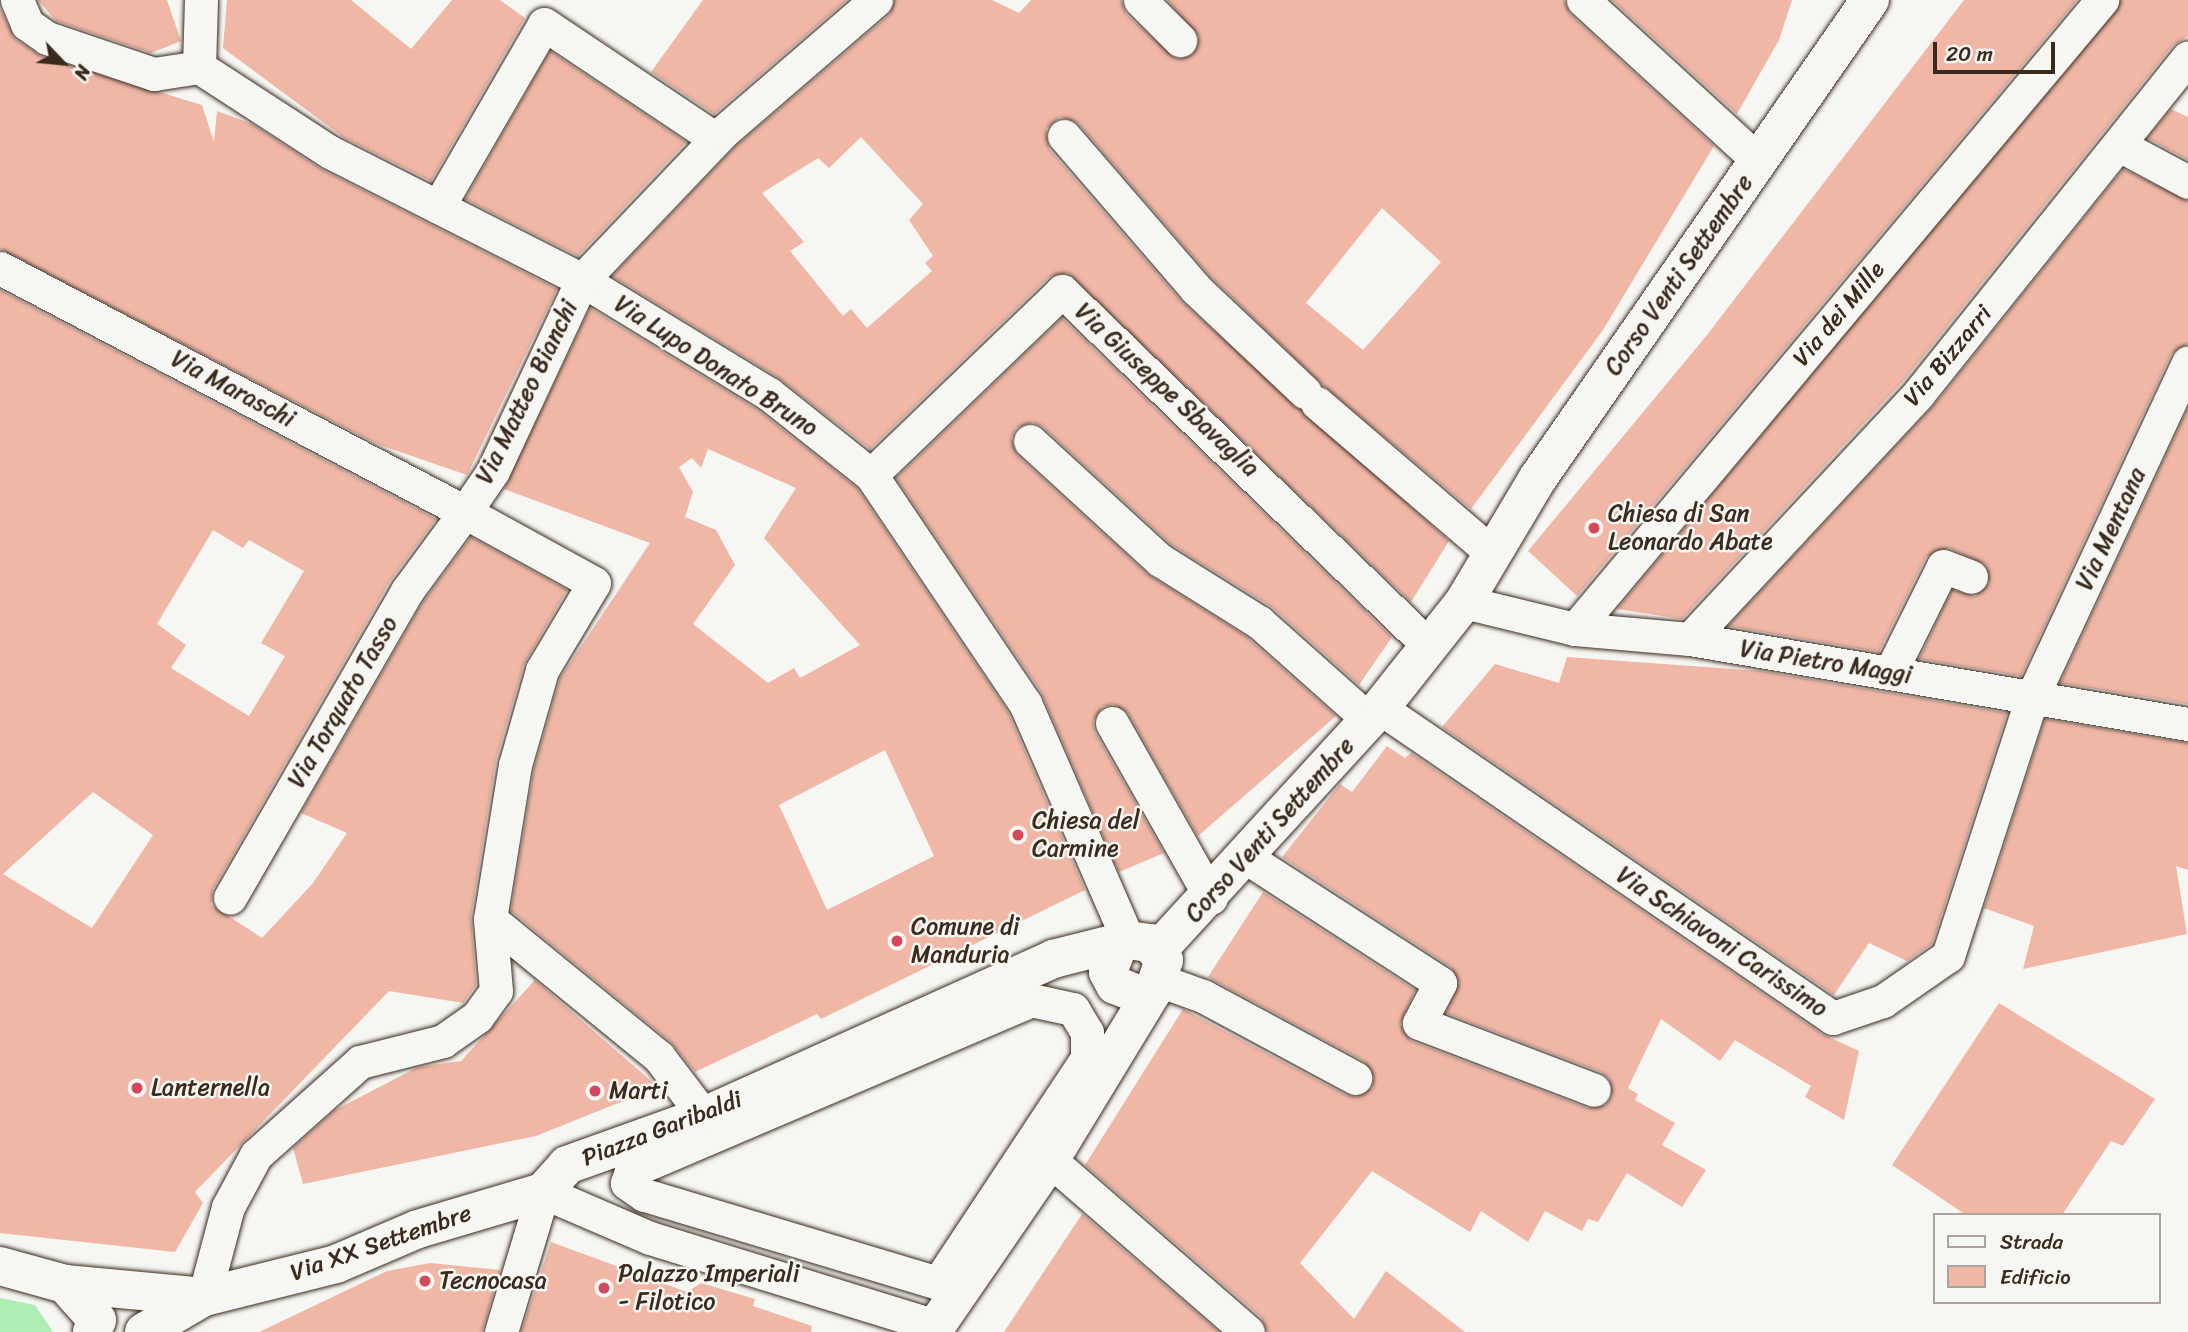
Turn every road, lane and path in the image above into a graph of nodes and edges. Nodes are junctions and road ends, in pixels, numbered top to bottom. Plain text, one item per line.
1 (17, 0) edge
2 (201, 0) edge
3 (876, 0) edge
4 (1140, 0) edge
5 (1583, 0) edge
6 (1870, 0) edge
7 (2102, 0) edge
8 (1180, 40) dead end
9 (2188, 57) edge
10 (199, 67) junction
11 (1064, 136) dead end
12 (716, 139) junction
13 (2122, 146) junction
14 (1759, 160) junction
15 (2188, 182) edge
16 (438, 207) junction
17 (0, 268) edge
18 (582, 280) junction
19 (2188, 362) edge
20 (1030, 441) dead end
21 (871, 475) junction
22 (465, 512) junction
23 (1491, 552) junction
24 (1971, 577) dead end
25 (1464, 602) junction
26 (1575, 629) junction
27 (1690, 639) junction
28 (1430, 647) junction
29 (1891, 673) junction
30 (2033, 695) junction
31 (1374, 714) junction
32 (1112, 723) dead end
33 (2188, 724) edge
34 (1247, 858) junction
35 (230, 898) dead end
36 (1211, 898) junction
37 (490, 919) junction
38 (1144, 961) junction
39 (1356, 1078) dead end
40 (1594, 1090) dead end
41 (704, 1116) junction
42 (1050, 1160) junction
43 (543, 1192) junction
44 (0, 1265) edge
45 (938, 1283) joint
46 (65, 1284) junction
47 (204, 1297) junction
48 (937, 1330) edge
49 (92, 1332) edge
50 (144, 1332) edge
51 (501, 1332) edge
52 (1248, 1332) edge

1 - 10 street
2 - 10 street
3 - 12 street, Via Matteo Bianchi
4 - 8 street
5 - 14 street
6 - 14 street, Corso Venti Settembre
7 - 26 street, Via dei Mille
9 - 13 street, Via Bizzarri
10 - 16 street, Via Lupo Donato Bruno
11 - 23 street
12 - 16 street
12 - 18 street, Via Matteo Bianchi
13 - 15 street
13 - 27 street, Via Bizzarri
14 - 23 street, Corso Venti Settembre
16 - 18 street, Via Lupo Donato Bruno
17 - 22 street, Via Maraschi
18 - 21 street, Via Lupo Donato Bruno
18 - 22 street, Via Matteo Bianchi
19 - 30 street, Via Mentana
20 - 31 street
21 - 28 street, Via Giuseppe Sbavaglia
21 - 38 street, Via Lupo Donato Bruno
22 - 35 street, Via Torquato Tasso
22 - 37 street, Via Matteo Bianchi
23 - 25 street, Corso Venti Settembre
24 - 29 street
25 - 26 street, Via Pietro Maggi
25 - 28 street, Corso Venti Settembre
26 - 27 street, Via Pietro Maggi
27 - 29 street, Via Pietro Maggi
28 - 31 street, Corso Venti Settembre
29 - 30 street, Via Pietro Maggi
30 - 31 street, Via Schiavoni Carissimo
30 - 33 street, Via Pietro Maggi
31 - 34 street, Corso Venti Settembre
32 - 36 street
34 - 36 street, Corso Venti Settembre
34 - 40 street
36 - 38 street, Corso Venti Settembre
37 - 41 street
37 - 47 street, Via Matteo Bianchi
38 - 39 street
38 - 41 street, Piazza Garibaldi
38 - 42 street, Piazza Garibaldi
41 - 43 street, Piazza Garibaldi
42 - 48 street, Piazza Garibaldi
42 - 52 street
43 - 47 street, Via XX Settembre
43 - 48 street, Piazza Garibaldi
43 - 51 street
44 - 46 street
45 - 45 street, Piazza Garibaldi
46 - 47 street
46 - 49 street
47 - 50 street, Via XX Settembre

